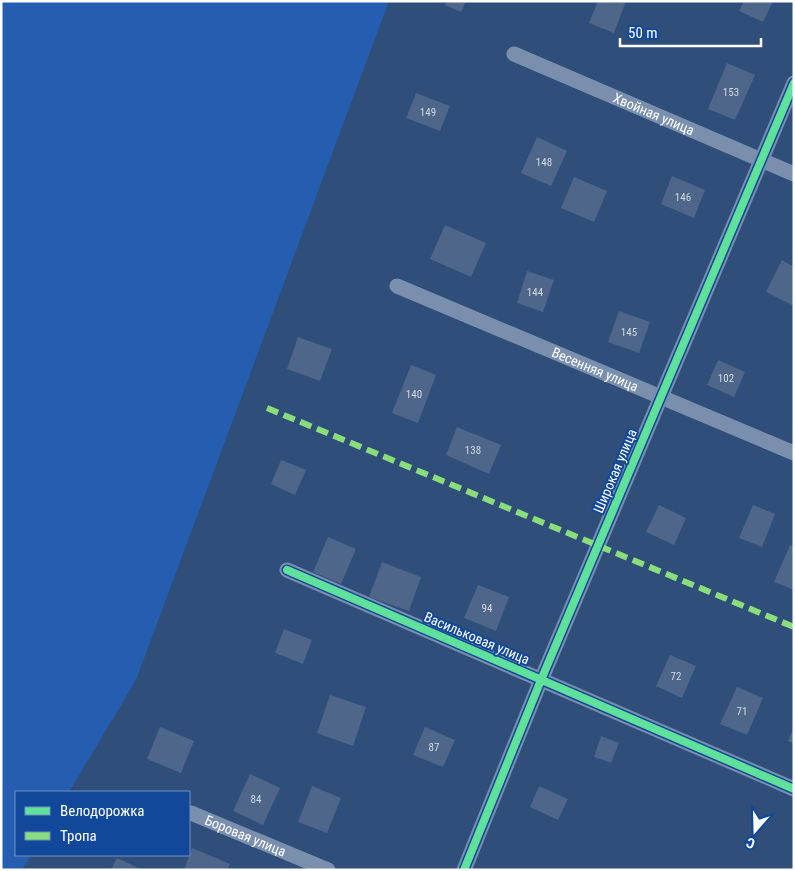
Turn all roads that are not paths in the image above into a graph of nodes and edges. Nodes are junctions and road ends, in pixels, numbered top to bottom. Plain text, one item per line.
1 (514, 54) dead end
2 (794, 83) edge
3 (760, 160) junction
4 (794, 174) edge
5 (397, 286) dead end
6 (660, 397) junction
7 (794, 453) edge
8 (287, 570) dead end
9 (541, 680) junction
10 (794, 789) edge
11 (191, 813) dead end
12 (328, 870) edge
13 (464, 870) edge

1 - 3 street, Хвойная улица
2 - 3 street, Широкая улица
3 - 4 street, Хвойная улица
3 - 6 street, Широкая улица
5 - 6 street, Весенняя улица
6 - 7 street, Весенняя улица
6 - 9 street, Широкая улица
8 - 9 street, Васильковая улица
9 - 10 street, Васильковая улица
9 - 13 street, Широкая улица
11 - 12 street, Боровая улица

